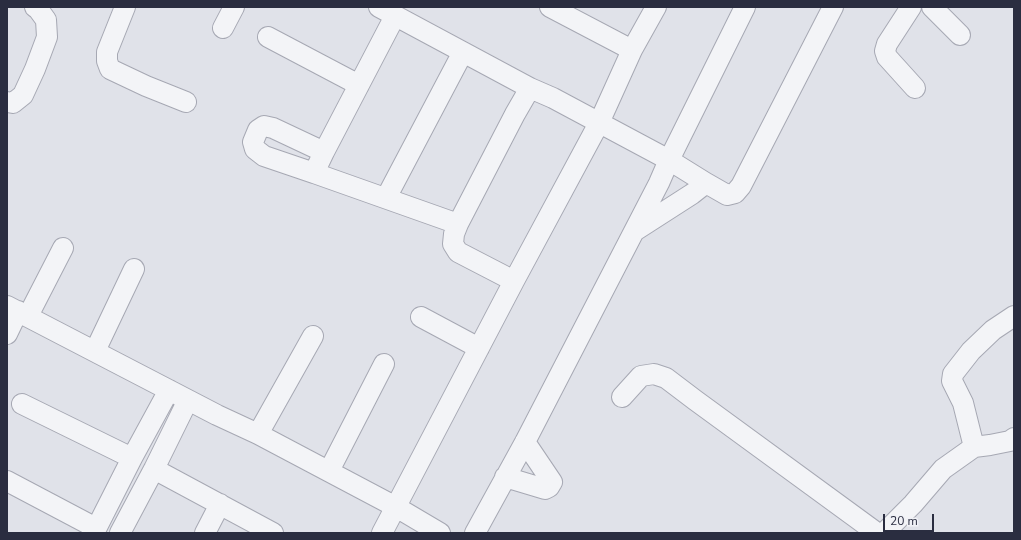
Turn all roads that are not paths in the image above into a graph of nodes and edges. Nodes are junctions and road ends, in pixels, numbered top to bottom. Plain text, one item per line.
1 (35, 7) edge
2 (125, 7) edge
3 (234, 7) edge
4 (550, 7) edge
5 (656, 7) edge
6 (746, 7) edge
7 (833, 7) edge
8 (911, 7) edge
9 (932, 7) edge
10 (387, 11) edge
11 (223, 28) dead end
12 (960, 35) dead end
13 (268, 37) dead end
14 (632, 50) junction
15 (463, 52) junction
16 (359, 85) junction
17 (530, 88) junction
18 (915, 88) dead end
19 (7, 102) edge
20 (186, 102) dead end
21 (598, 123) junction
22 (324, 152) junction
23 (669, 160) junction
24 (314, 173) junction
25 (706, 183) junction
26 (386, 198) junction
27 (458, 224) junction
28 (634, 231) junction
29 (64, 248) dead end
30 (134, 269) dead end
31 (514, 281) junction
32 (18, 311) edge
33 (1014, 316) edge
34 (420, 317) dead end
35 (7, 334) edge
36 (312, 336) dead end
37 (479, 348) junction
38 (95, 351) junction
39 (384, 364) dead end
40 (169, 390) junction
41 (622, 397) dead end
42 (188, 400) junction
43 (22, 404) dead end
44 (258, 434) junction
45 (1014, 438) edge
46 (525, 442) junction
47 (974, 447) junction
48 (132, 458) junction
49 (154, 469) junction
50 (328, 471) junction
51 (505, 477) junction
52 (7, 481) edge
53 (220, 504) junction
54 (396, 507) junction
55 (95, 530) edge
56 (120, 533) edge
57 (205, 533) edge
58 (273, 533) edge
59 (382, 533) edge
60 (440, 533) edge
61 (476, 533) edge
62 (877, 533) edge
63 (884, 533) edge

1 - 19 street
2 - 20 street
3 - 11 street
4 - 14 street
5 - 14 street
6 - 23 street
7 - 25 street
8 - 18 street
9 - 12 street
10 - 15 street
10 - 16 street
13 - 16 street
14 - 21 street
15 - 17 street
15 - 26 street
16 - 22 street
17 - 21 street
17 - 27 street
21 - 23 street
21 - 31 street
22 - 24 street
22 - 24 street
23 - 25 street
23 - 28 street
24 - 26 street
25 - 28 street
26 - 27 street
27 - 31 street
28 - 46 street
29 - 32 street
30 - 38 street
31 - 37 street
32 - 35 street
32 - 38 street
33 - 47 street
34 - 37 street
36 - 44 street
37 - 54 street
38 - 40 street
39 - 50 street
40 - 42 street
40 - 48 street
41 - 62 street
42 - 44 street
42 - 49 street
43 - 48 street
44 - 50 street
45 - 47 street
46 - 51 street
46 - 51 street
47 - 63 street
48 - 55 street
49 - 53 street
49 - 56 street
50 - 54 street
51 - 61 street
52 - 55 street
53 - 57 street
53 - 58 street
54 - 59 street
54 - 60 street

